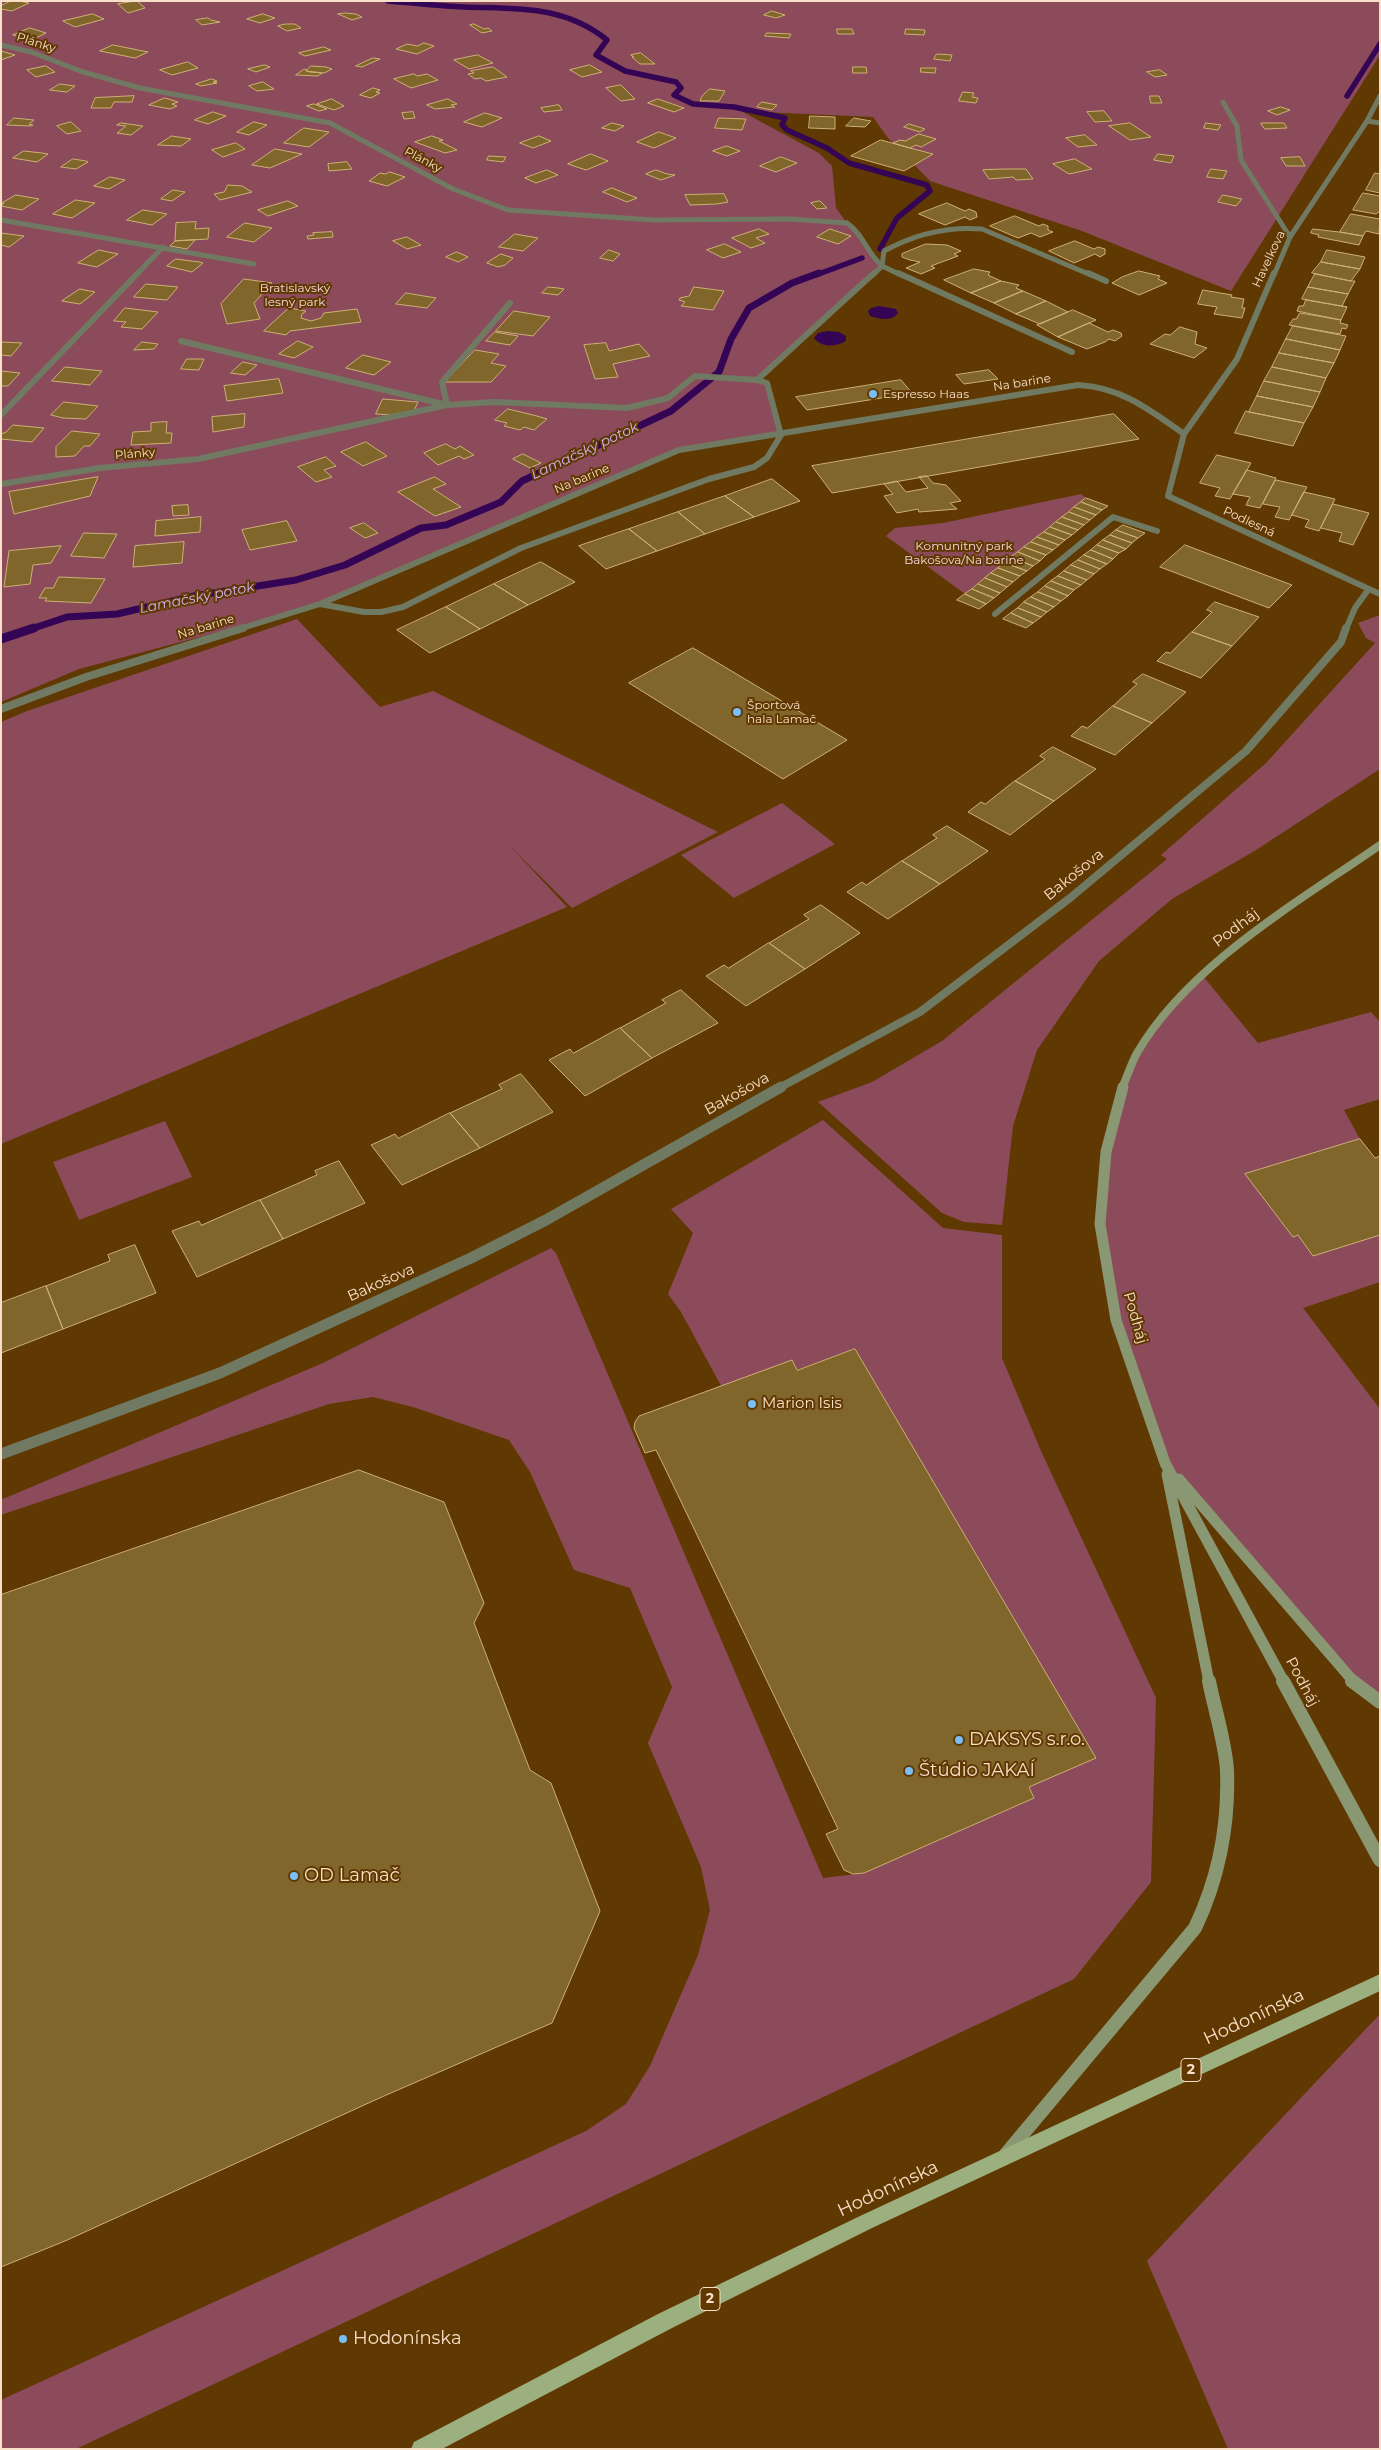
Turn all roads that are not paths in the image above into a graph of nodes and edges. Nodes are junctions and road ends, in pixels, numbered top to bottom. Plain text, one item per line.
1 (1, 45) edge
2 (1380, 96) edge
3 (1223, 102) dead end
4 (1367, 121) junction
5 (1380, 123) edge
6 (1, 220) edge
7 (1290, 237) junction
8 (163, 247) junction
9 (254, 264) dead end
10 (882, 266) junction
11 (1106, 281) dead end
12 (510, 304) dead end
13 (181, 341) dead end
14 (1072, 352) dead end
15 (757, 380) junction
16 (447, 405) junction
17 (1, 415) edge
18 (1184, 434) junction
19 (781, 435) junction
20 (1, 484) edge
21 (1157, 531) dead end
22 (1368, 590) junction
23 (1380, 594) edge
24 (320, 604) junction
25 (995, 614) dead end
26 (1, 709) edge
27 (1380, 845) edge
28 (1, 1454) edge
29 (1165, 1463) junction
30 (1380, 1702) edge
31 (1380, 1860) edge
32 (1380, 1982) edge
33 (1002, 2158) junction
34 (421, 2449) edge

1 - 10 street, Plánky
2 - 4 street, Havelkova
3 - 7 street
4 - 5 street
4 - 7 street, Havelkova
6 - 8 street
7 - 18 street, Havelkova
8 - 9 street
8 - 17 street
10 - 11 street
10 - 14 street
10 - 15 street
12 - 16 street
13 - 16 street, Plánky
15 - 16 street, Plánky
15 - 19 street
16 - 20 street, Plánky
18 - 19 street, Na barine
18 - 22 street, Podlesná
19 - 24 street, Na barine
19 - 24 street
21 - 25 street
22 - 23 street, Podlesná
22 - 28 street, Bakošova
24 - 26 street, Na barine
27 - 29 street, Podháj
29 - 30 street
29 - 31 street, Podháj
29 - 33 street
32 - 33 main road, Hodonínska / 2
33 - 34 main road, Hodonínska / 2

